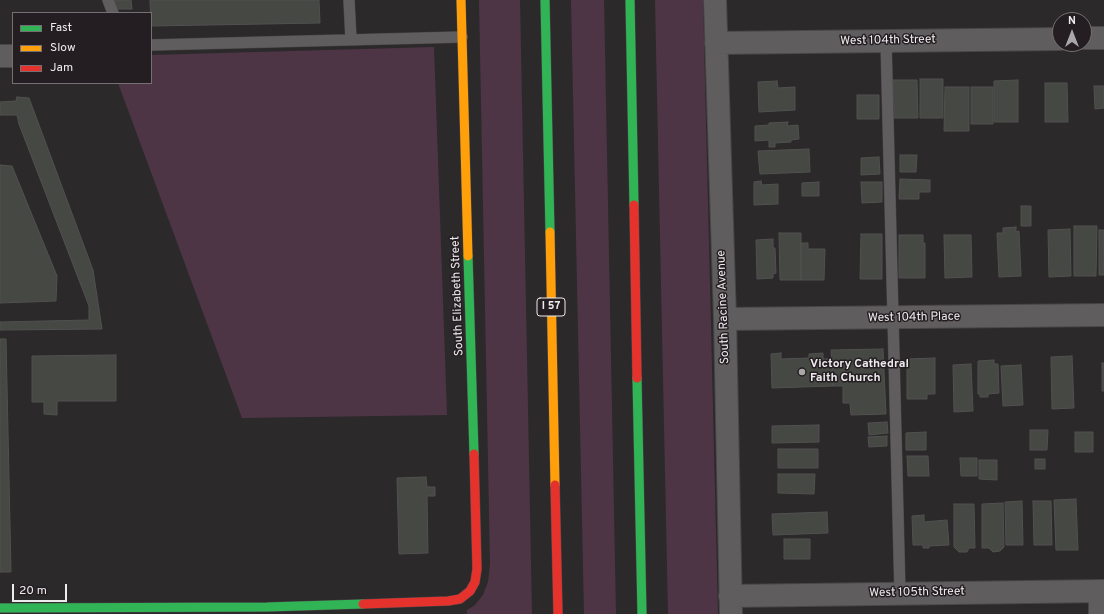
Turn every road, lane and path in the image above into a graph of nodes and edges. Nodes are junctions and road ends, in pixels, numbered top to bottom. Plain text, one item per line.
1 (108, 0) edge
2 (349, 0) edge
3 (461, 0) edge
4 (545, 0) edge
5 (630, 0) edge
6 (715, 0) edge
7 (113, 12) edge
8 (462, 37) junction
9 (1092, 38) edge
10 (1104, 38) edge
11 (1052, 39) edge
12 (351, 40) junction
13 (886, 41) junction
14 (716, 43) junction
15 (152, 45) edge
16 (0, 56) edge
17 (12, 56) edge
18 (1104, 315) edge
19 (893, 318) junction
20 (725, 320) junction
21 (1102, 591) edge
22 (900, 594) junction
23 (730, 605) edge
24 (0, 608) edge
25 (390, 608) edge
26 (38, 611) edge
27 (176, 611) edge
28 (558, 614) edge
29 (642, 614) edge
30 (1100, 614) edge

1 - 7 lane
2 - 12 lane
3 - 8 main road, South Elizabeth Street
4 - 28 main road, I 57
5 - 29 main road
6 - 14 street, South Racine Avenue
8 - 12 lane
8 - 25 main road, South Elizabeth Street
9 - 10 street
11 - 13 street, West 104th Street
12 - 15 lane
13 - 14 street, West 104th Street
13 - 19 lane
14 - 20 street, South Racine Avenue
16 - 17 street
18 - 19 street, West 104th Place
19 - 20 street, West 104th Place
19 - 22 lane
20 - 23 street, South Racine Avenue
21 - 22 street, West 105th Street
21 - 30 street
22 - 23 street, West 105th Street
24 - 26 main road
25 - 27 main road
26 - 27 main road

